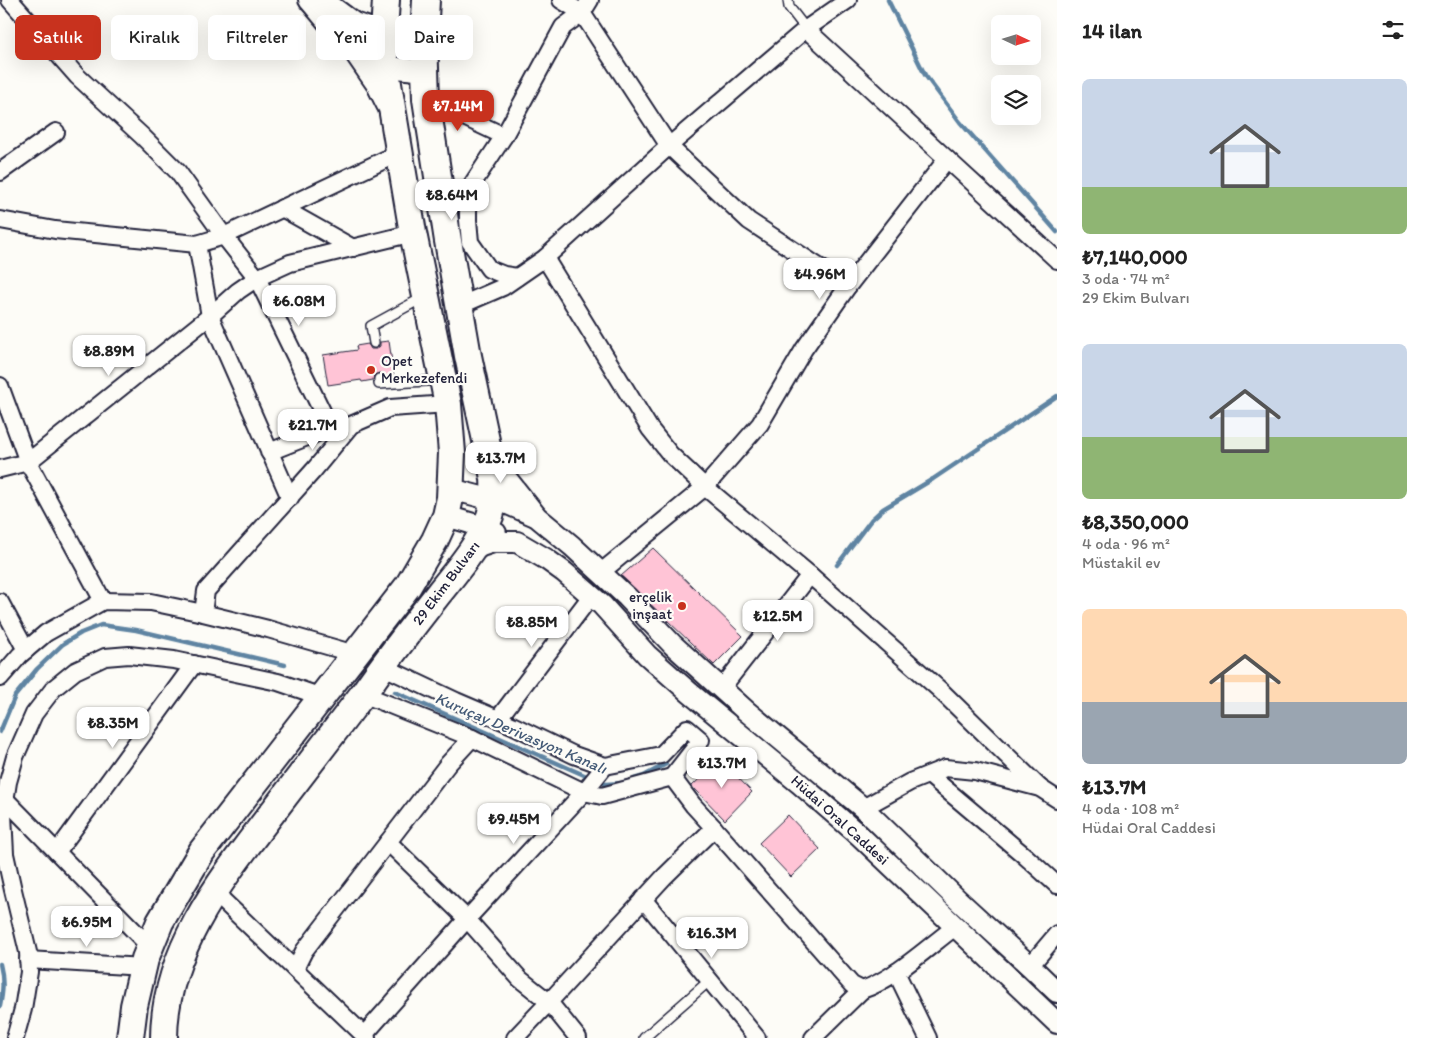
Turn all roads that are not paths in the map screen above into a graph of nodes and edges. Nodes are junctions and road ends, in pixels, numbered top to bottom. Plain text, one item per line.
1 (10, 0) edge
2 (309, 0) edge
3 (323, 0) edge
4 (386, 0) edge
5 (426, 0) edge
6 (561, 0) edge
7 (788, 0) edge
8 (848, 0) edge
9 (586, 6) edge
10 (322, 15) edge
11 (343, 15) edge
12 (425, 15) edge
13 (385, 16) edge
14 (806, 29) junction
15 (360, 60) edge
16 (372, 60) edge
17 (385, 60) edge
18 (425, 60) edge
19 (385, 66) junction
20 (425, 71) junction
21 (426, 99) junction
22 (393, 117) junction
23 (56, 132) dead end
24 (504, 136) junction
25 (669, 146) junction
26 (399, 152) junction
27 (946, 159) junction
28 (0, 172) edge
29 (282, 208) junction
30 (0, 220) edge
31 (413, 233) junction
32 (224, 236) junction
33 (197, 244) junction
34 (353, 248) junction
35 (544, 258) junction
36 (1057, 260) edge
37 (517, 277) junction
38 (258, 278) junction
39 (848, 286) junction
40 (426, 296) junction
41 (459, 306) junction
42 (210, 316) junction
43 (374, 343) dead end
44 (379, 379) dead end
45 (0, 386) edge
46 (446, 392) junction
47 (334, 435) junction
48 (489, 451) junction
49 (270, 452) junction
50 (28, 462) junction
51 (0, 469) edge
52 (705, 487) junction
53 (451, 489) junction
54 (290, 498) junction
55 (494, 500) junction
56 (446, 516) junction
57 (537, 517) junction
58 (484, 528) junction
59 (522, 544) junction
60 (469, 554) junction
61 (600, 573) junction
62 (810, 575) junction
63 (591, 596) junction
64 (103, 601) junction
65 (0, 602) edge
66 (203, 613) junction
67 (26, 650) junction
68 (355, 654) junction
69 (194, 664) junction
70 (382, 666) junction
71 (0, 678) edge
72 (721, 689) junction
73 (363, 694) junction
74 (322, 696) junction
75 (498, 719) junction
76 (472, 738) junction
77 (603, 769) junction
78 (928, 775) junction
79 (672, 777) junction
80 (1040, 788) junction
81 (586, 789) junction
82 (5, 799) junction
83 (1057, 799) edge
84 (863, 808) junction
85 (714, 828) junction
86 (388, 842) junction
87 (57, 852) junction
88 (1057, 885) edge
89 (215, 893) junction
90 (643, 899) junction
91 (467, 920) junction
92 (955, 927) junction
93 (1057, 934) edge
94 (147, 957) junction
95 (28, 960) junction
96 (1030, 966) junction
97 (295, 969) junction
98 (896, 972) junction
99 (709, 980) junction
100 (862, 990) junction
101 (1057, 992) edge
102 (549, 1002) junction
103 (1057, 1022) edge
104 (365, 1037) edge
105 (15, 1038) edge
106 (130, 1038) edge
107 (164, 1038) edge
108 (514, 1038) edge
109 (578, 1038) edge
110 (644, 1038) edge
111 (757, 1038) edge
112 (813, 1038) edge
113 (928, 1038) edge

1 - 32 street
2 - 10 street
3 - 11 street
4 - 13 main road, 29 Ekim Bulvarı
5 - 12 main road, 29 Ekim Bulvarı
6 - 9 street
7 - 14 lane
8 - 14 street
9 - 24 street
9 - 25 street
14 - 25 street
14 - 27 street
15 - 22 street
16 - 19 street
17 - 19 main road, 29 Ekim Bulvarı
18 - 20 main road, 29 Ekim Bulvarı
19 - 20 street
19 - 22 main road, 29 Ekim Bulvarı
20 - 21 main road, 29 Ekim Bulvarı
21 - 24 street
21 - 41 main road, 29 Ekim Bulvarı
22 - 26 main road, 29 Ekim Bulvarı
23 - 28 street
24 - 37 street
25 - 35 street
25 - 39 street
26 - 29 street
26 - 31 main road, 29 Ekim Bulvarı
27 - 36 street
27 - 39 street
29 - 32 street
29 - 34 street
30 - 33 street
31 - 34 street
31 - 40 main road, 29 Ekim Bulvarı
32 - 33 street
32 - 38 street
33 - 42 street
34 - 38 street
35 - 37 street
35 - 52 street
37 - 41 street
38 - 42 street
38 - 47 street
39 - 52 street
40 - 43 lane
40 - 46 main road, 29 Ekim Bulvarı
41 - 48 main road, 29 Ekim Bulvarı
42 - 49 street
42 - 50 street
44 - 46 lane
45 - 50 street
46 - 47 street
46 - 53 main road, 29 Ekim Bulvarı
47 - 49 street
47 - 54 street
48 - 55 main road, 29 Ekim Bulvarı
48 - 57 street
49 - 54 street
50 - 51 street
50 - 64 street
52 - 61 street
52 - 62 street
53 - 55 street
53 - 56 main road, 29 Ekim Bulvarı
54 - 66 street
55 - 57 street
55 - 58 main road, 29 Ekim Bulvarı
56 - 58 street, Hüdai Oral Caddesi
56 - 68 main road, 29 Ekim Bulvarı
57 - 61 street, Hüdai Oral Caddesi
58 - 59 street, Hüdai Oral Caddesi
58 - 60 main road, 29 Ekim Bulvarı
59 - 60 street
59 - 63 street, Hüdai Oral Caddesi
60 - 70 main road, 29 Ekim Bulvarı
61 - 72 street, Hüdai Oral Caddesi
62 - 72 street
62 - 80 street
63 - 75 street
63 - 92 street, Hüdai Oral Caddesi
64 - 66 street
64 - 67 street
65 - 67 street
66 - 68 street
67 - 71 street
68 - 74 main road, 29 Ekim Bulvarı
69 - 74 street
69 - 82 street
69 - 87 street
70 - 73 main road, 29 Ekim Bulvarı
70 - 75 street
72 - 84 street, Hüdai Oral Caddesi
73 - 76 street
73 - 89 main road, 29 Ekim Bulvarı
74 - 94 main road, 29 Ekim Bulvarı
75 - 77 street
76 - 81 street
76 - 86 street
77 - 79 street
77 - 81 street
78 - 80 street
78 - 84 street
78 - 88 street
79 - 81 street
79 - 85 street
80 - 83 street
81 - 91 street
82 - 87 street
82 - 95 street
84 - 96 street, Hüdai Oral Caddesi
85 - 90 street
85 - 100 street
86 - 91 street
86 - 97 street
87 - 94 street
89 - 97 street
89 - 107 main road, 29 Ekim Bulvarı
90 - 99 street
90 - 102 street
91 - 102 street
91 - 104 street
92 - 98 street
92 - 103 street, Hüdai Oral Caddesi
93 - 96 street
94 - 95 street
94 - 106 main road, 29 Ekim Bulvarı
95 - 105 street
96 - 101 street, Hüdai Oral Caddesi
97 - 104 street
98 - 100 street
98 - 113 street
99 - 110 lane
99 - 111 street
100 - 112 street
102 - 108 street
102 - 109 street

